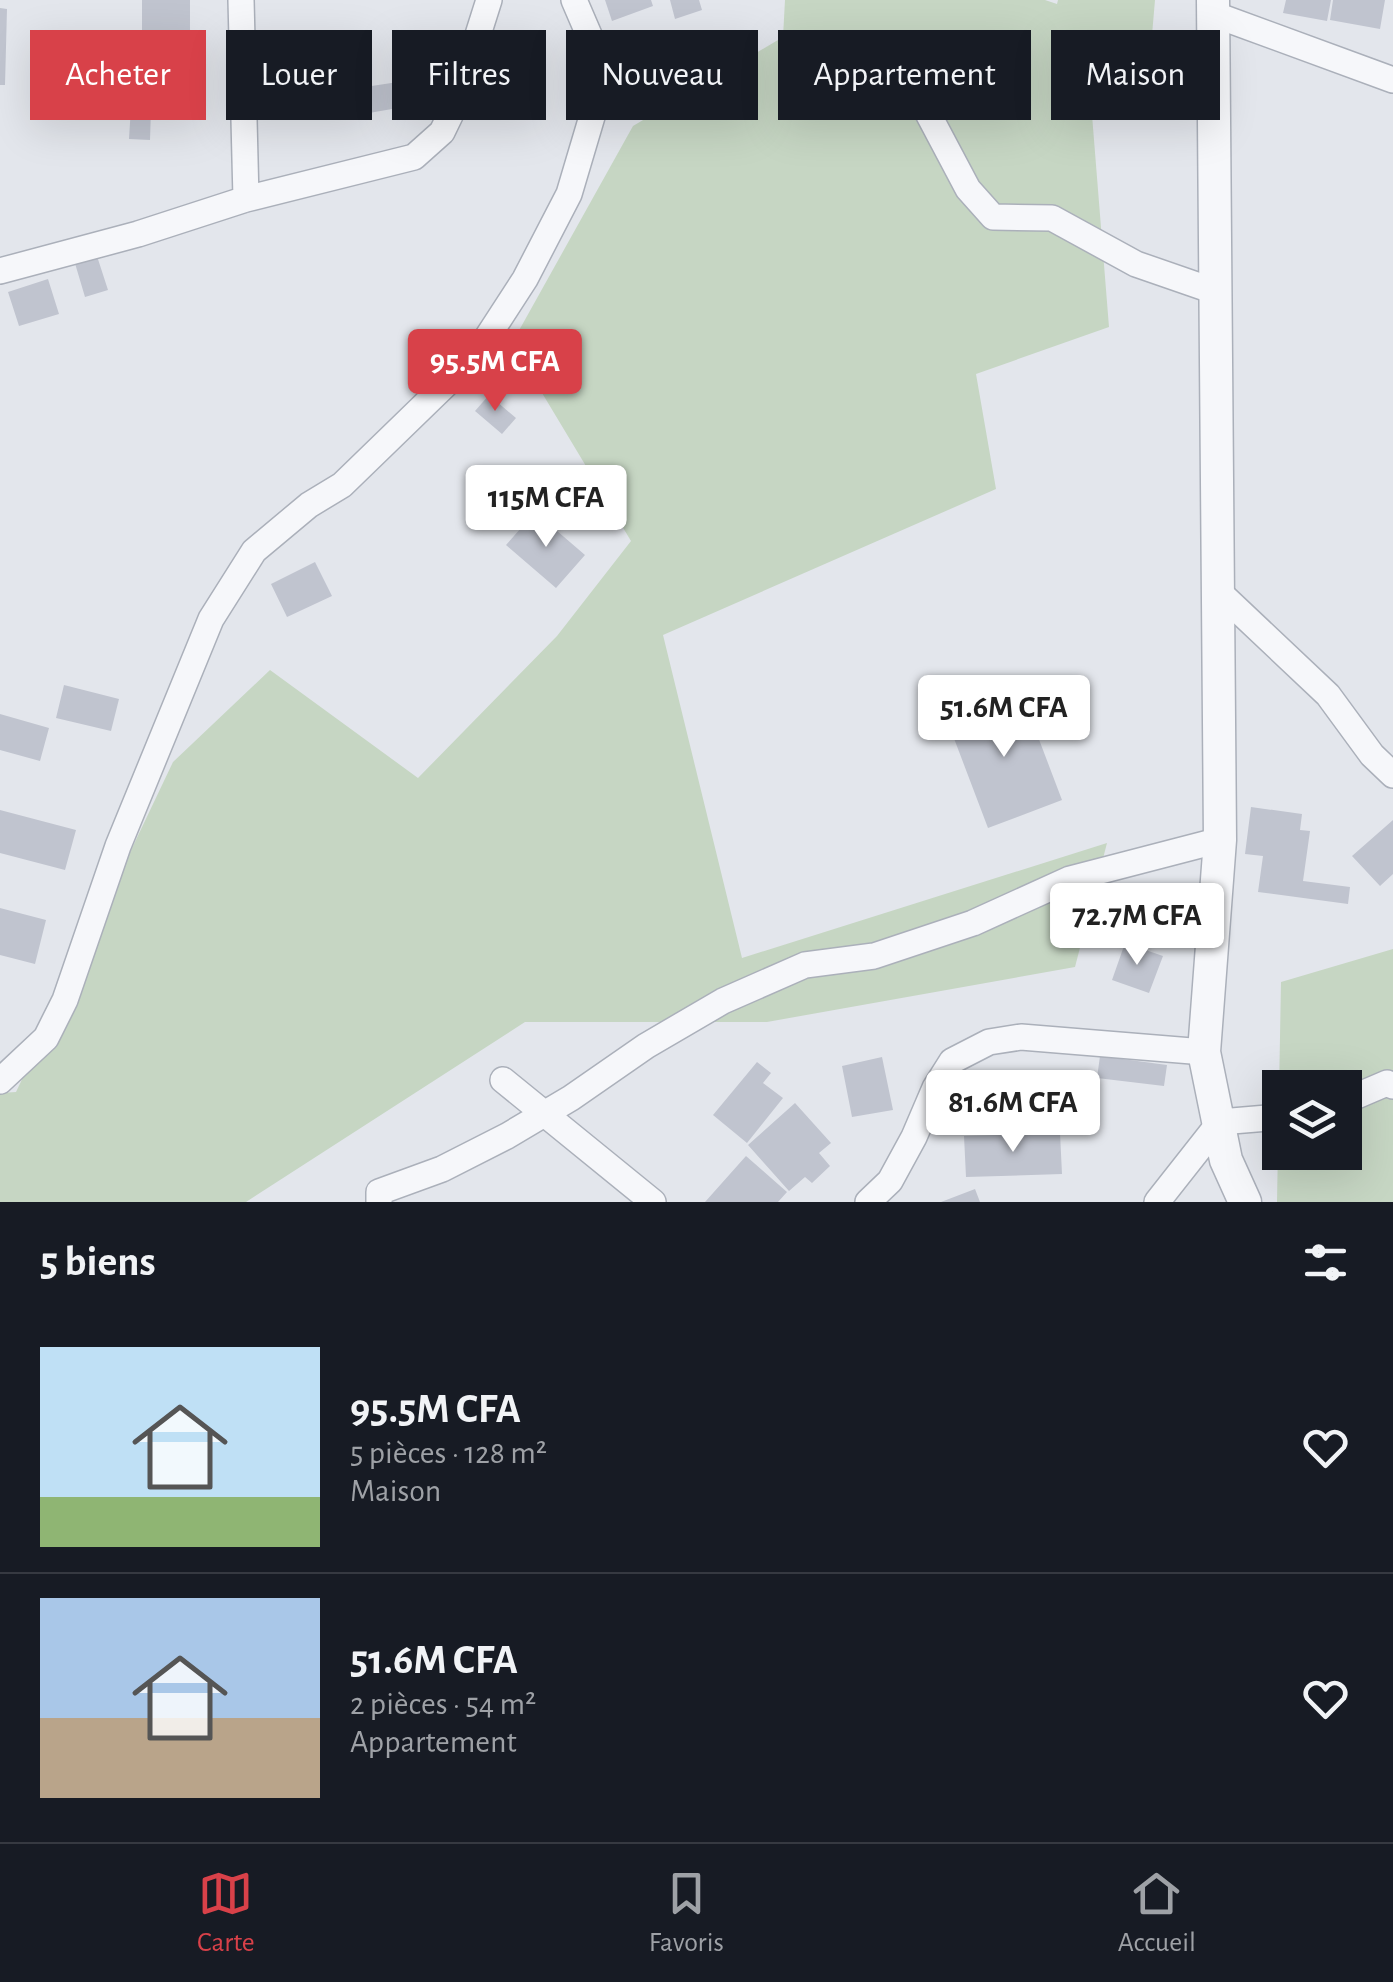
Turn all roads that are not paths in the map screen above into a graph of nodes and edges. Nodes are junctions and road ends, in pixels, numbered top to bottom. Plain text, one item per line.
1 (241, 0) edge
2 (489, 0) edge
3 (574, 0) edge
4 (1213, 7) edge
5 (1393, 80) edge
6 (931, 120) edge
7 (246, 200) junction
8 (0, 271) edge
9 (1214, 292) junction
10 (1220, 592) junction
11 (1393, 775) edge
12 (1220, 840) junction
13 (1204, 1052) junction
14 (0, 1080) edge
15 (502, 1080) dead end
16 (1393, 1086) edge
17 (1362, 1093) edge
18 (545, 1114) junction
19 (1262, 1119) edge
20 (1220, 1122) junction
21 (379, 1202) edge
22 (653, 1202) edge
23 (868, 1202) edge
24 (1157, 1202) edge
25 (1246, 1202) edge

1 - 7 street
2 - 7 street
3 - 14 street
4 - 5 street
4 - 9 street
6 - 9 street
7 - 8 street
9 - 10 street
10 - 11 street
10 - 12 street
12 - 13 street
12 - 18 street
13 - 20 street
13 - 23 street
15 - 18 street
16 - 17 street
18 - 21 street
18 - 22 street
19 - 20 street
20 - 24 street
20 - 25 street

